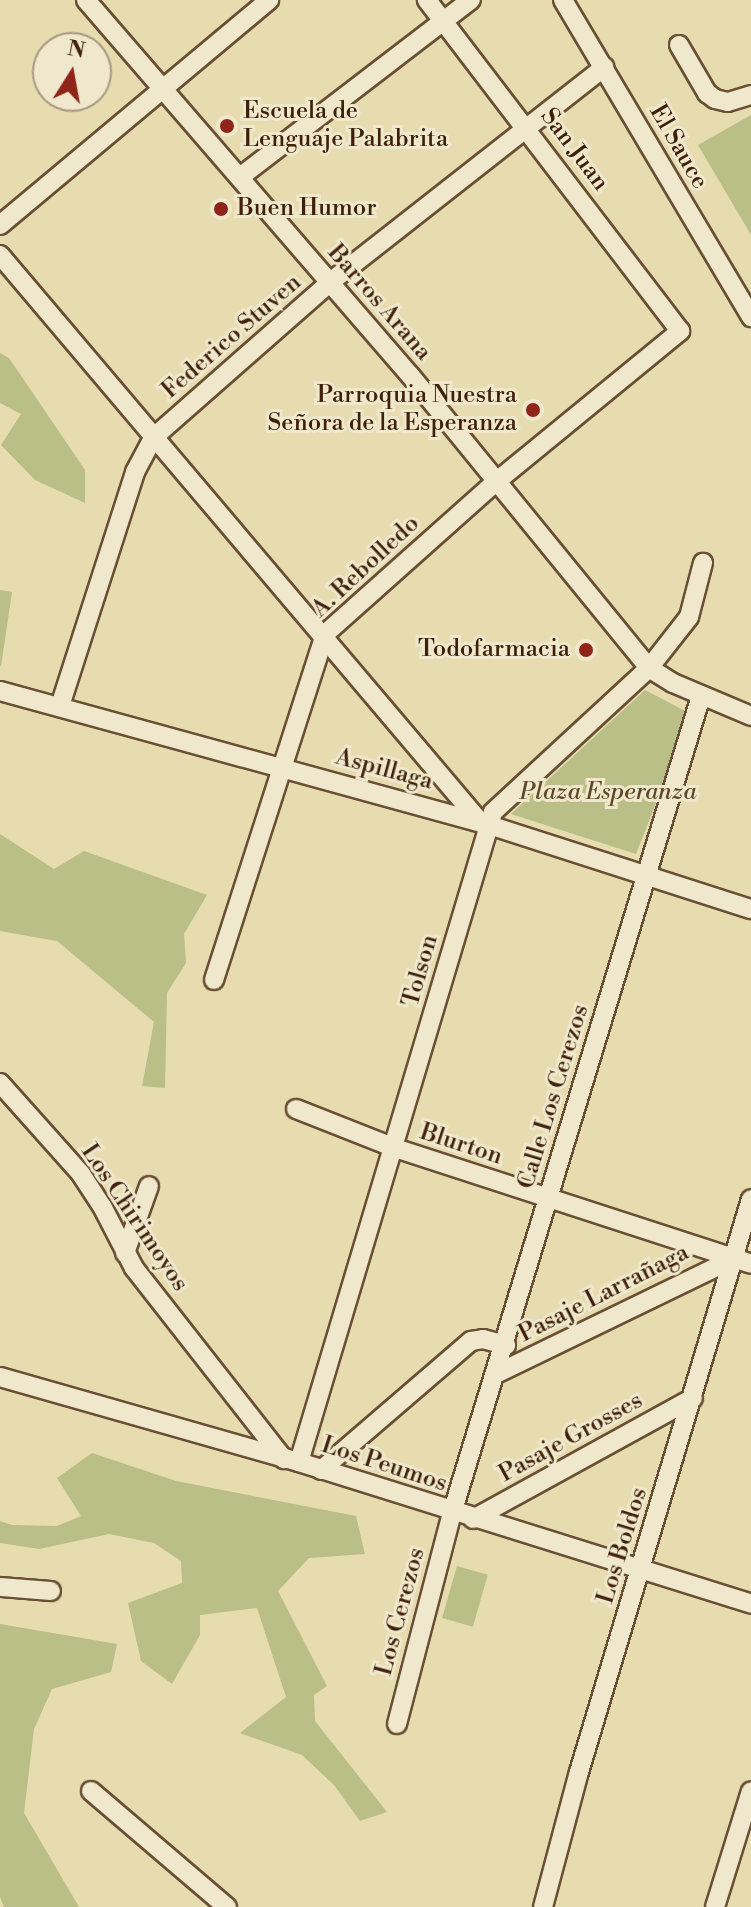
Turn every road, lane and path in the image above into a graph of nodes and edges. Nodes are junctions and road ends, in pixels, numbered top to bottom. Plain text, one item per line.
1 (86, 0) edge
2 (269, 0) edge
3 (427, 0) edge
4 (471, 0) edge
5 (563, 0) edge
6 (444, 22) junction
7 (679, 45) dead end
8 (604, 67) junction
9 (160, 89) junction
10 (751, 95) edge
11 (527, 127) junction
12 (240, 177) junction
13 (0, 225) edge
14 (0, 255) edge
15 (329, 283) junction
16 (751, 317) edge
17 (680, 331) joint
18 (154, 437) junction
19 (497, 481) junction
20 (703, 563) dead end
21 (325, 634) junction
22 (649, 668) junction
23 (0, 691) edge
24 (701, 696) junction
25 (60, 706) junction
26 (751, 716) edge
27 (283, 767) junction
28 (485, 824) junction
29 (647, 875) junction
30 (751, 909) edge
31 (214, 980) dead end
32 (0, 1083) edge
33 (296, 1109) dead end
34 (395, 1148) junction
35 (149, 1186) dead end
36 (549, 1199) junction
37 (751, 1199) edge
38 (125, 1253) junction
39 (742, 1262) edge
40 (506, 1345) junction
41 (496, 1374) junction
42 (0, 1377) edge
43 (693, 1398) junction
44 (292, 1460) junction
45 (321, 1470) junction
46 (452, 1513) junction
47 (473, 1519) junction
48 (641, 1570) junction
49 (0, 1587) edge
50 (51, 1591) dead end
51 (751, 1604) edge
52 (397, 1724) dead end
53 (91, 1791) dead end
54 (751, 1791) edge
55 (227, 1907) edge
56 (543, 1907) edge
57 (715, 1907) edge

1 - 9 street, Barros Arana
2 - 9 street
3 - 6 street, San Juan
4 - 6 street
5 - 8 street, El Sauce
6 - 11 street, San Juan
6 - 12 street
7 - 10 street
8 - 11 street, Federico Stuven
8 - 16 street, El Sauce
9 - 12 street, Barros Arana
9 - 13 street
11 - 15 street, Federico Stuven
11 - 17 street, San Juan
12 - 15 street, Barros Arana
14 - 18 street
15 - 18 street, Federico Stuven
15 - 19 street, Barros Arana
17 - 19 street, A. Rebolledo
18 - 21 street
18 - 25 street, Federico Stuven
19 - 21 street, A. Rebolledo
19 - 22 street, Barros Arana
20 - 22 street, Tolson
21 - 27 street, A. Rebolledo
21 - 28 street
22 - 24 street, Barros Arana
22 - 28 street, Tolson
23 - 25 street, Aspillaga
24 - 26 street, Barros Arana
24 - 29 street, Calle Los Cerezos
25 - 27 street, Aspillaga
27 - 28 street, Aspillaga
27 - 31 street, A. Rebolledo
28 - 29 street, Aspillaga
28 - 34 street, Tolson
29 - 30 street, Aspillaga
29 - 36 street, Calle Los Cerezos
32 - 38 street, Los Chirimoyos
33 - 34 street, Blurton
34 - 36 street, Blurton
34 - 44 street, Tolson
35 - 38 street
36 - 39 street, Blurton
36 - 40 street, Calle Los Cerezos
37 - 39 street, Los Boldos
38 - 44 street, Los Chirimoyos
39 - 41 street, Pasaje Larrañaga
39 - 43 street, Los Boldos
40 - 41 street, Calle Los Cerezos
40 - 45 street
41 - 46 street, Calle Los Cerezos
42 - 44 street, Los Peumos
43 - 47 street, Pasaje Grosses
43 - 48 street, Los Boldos
44 - 45 street, Los Peumos
45 - 46 street, Los Peumos
46 - 47 street, Los Peumos
46 - 52 street, Los Cerezos
47 - 48 street, Los Peumos
48 - 51 street, Los Peumos
48 - 56 street, Los Boldos
49 - 50 street
53 - 55 street
54 - 57 street

